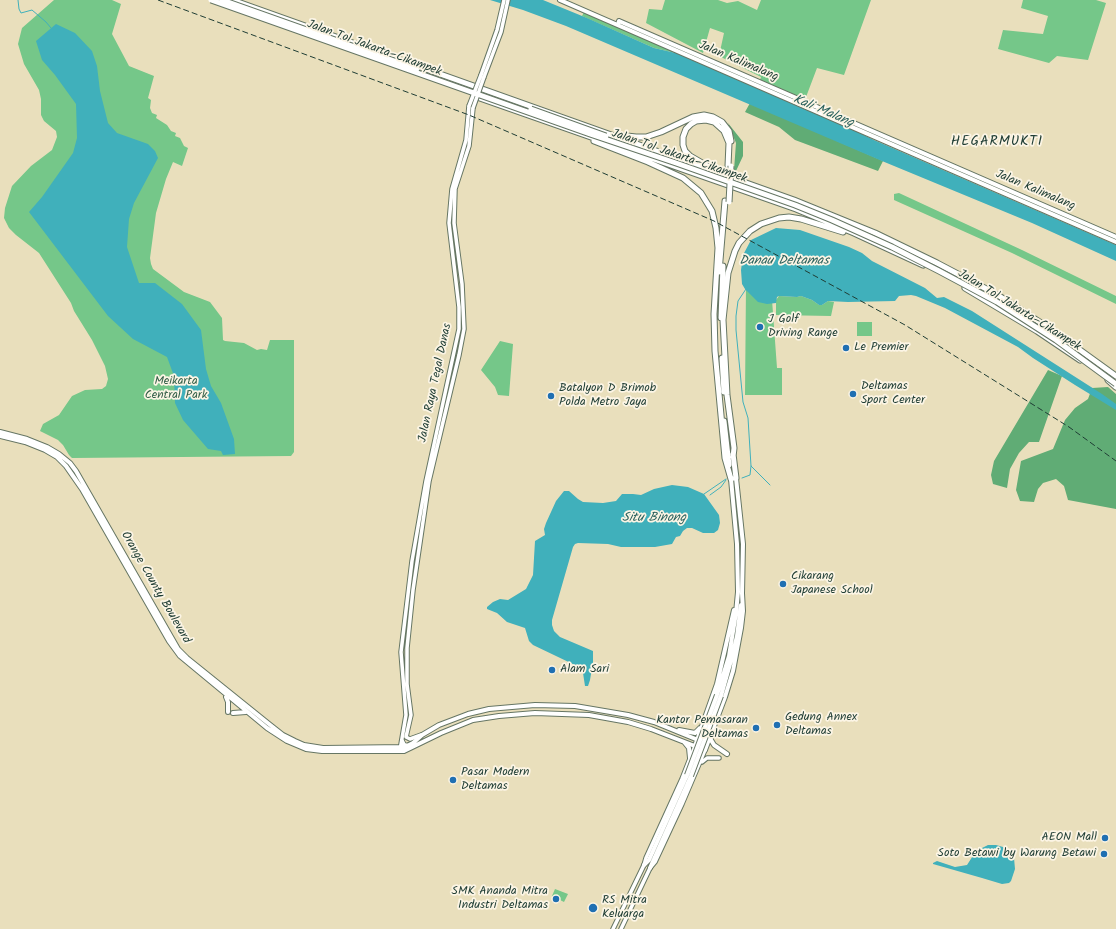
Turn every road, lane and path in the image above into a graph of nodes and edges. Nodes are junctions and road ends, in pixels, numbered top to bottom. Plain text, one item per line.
1 (210, 0) edge
2 (222, 0) edge
3 (232, 0) edge
4 (508, 0) edge
5 (560, 0) edge
6 (504, 3) edge
7 (619, 23) junction
8 (597, 130) junction
9 (578, 133) junction
10 (730, 166) junction
11 (794, 200) junction
12 (727, 201) junction
13 (1116, 237) edge
14 (869, 240) junction
15 (1116, 242) edge
16 (716, 285) junction
17 (1116, 376) edge
18 (1116, 380) edge
19 (1116, 384) edge
20 (1116, 387) edge
21 (0, 435) edge
22 (733, 457) junction
23 (734, 479) junction
24 (427, 481) junction
25 (408, 590) junction
26 (413, 590) junction
27 (740, 592) junction
28 (402, 644) junction
29 (407, 644) junction
30 (224, 694) junction
31 (590, 708) junction
32 (228, 712) dead end
33 (246, 712) junction
34 (233, 713) dead end
35 (589, 716) junction
36 (703, 724) junction
37 (673, 729) junction
38 (422, 735) junction
39 (710, 735) junction
40 (406, 737) junction
41 (697, 739) junction
42 (682, 741) junction
43 (423, 742) junction
44 (707, 744) junction
45 (694, 746) junction
46 (403, 747) junction
47 (704, 750) junction
48 (727, 754) dead end
49 (690, 758) junction
50 (719, 758) dead end
51 (698, 766) junction
52 (689, 776) junction
53 (644, 865) junction
54 (650, 868) junction
55 (613, 929) edge
56 (621, 929) edge

1 - 9 highway, Jalan Tol Jakarta–Cikampek
1 - 19 highway, bridge
2 - 18 highway, bridge
3 - 8 highway, Jalan Tol Jakarta–Cikampek
4 - 6 street, Jalan Raya Tegal Danas
5 - 7 main road, Jalan Kalimalang
6 - 24 street, Jalan Raya Tegal Danas, bridge
7 - 13 main road, Jalan Kalimalang
7 - 15 main road, Jalan Kalimalang
8 - 10 highway
8 - 11 highway, Jalan Tol Jakarta–Cikampek
9 - 14 highway, Jalan Tol Jakarta–Cikampek
9 - 16 highway
10 - 11 highway
10 - 12 highway
11 - 17 highway, Jalan Tol Jakarta–Cikampek
12 - 16 highway
12 - 22 highway
14 - 20 highway, Jalan Tol Jakarta–Cikampek
14 - 22 highway
16 - 23 highway
21 - 30 main road, Orange County Boulevard
21 - 46 main road, Orange County Boulevard
22 - 23 highway
23 - 27 main road
24 - 25 street, Jalan Raya Tegal Danas
24 - 26 street, Jalan Raya Tegal Danas
25 - 26 street
25 - 28 street, Jalan Raya Tegal Danas
26 - 29 street, Jalan Raya Tegal Danas
27 - 36 main road
27 - 39 main road
27 - 52 main road, bridge
28 - 29 street
28 - 46 street, Jalan Raya Tegal Danas
29 - 40 street, Jalan Raya Tegal Danas
30 - 32 main road
30 - 33 main road, Orange County Boulevard
31 - 35 main road
31 - 37 main road
31 - 38 main road
33 - 34 main road
33 - 46 main road, Orange County Boulevard
35 - 42 main road
35 - 43 main road
36 - 37 main road
36 - 41 main road
37 - 41 main road
38 - 40 street
38 - 43 main road
38 - 46 main road
39 - 44 main road
39 - 48 main road
40 - 46 street, Jalan Raya Tegal Danas
41 - 44 main road
41 - 45 main road
42 - 45 main road
42 - 49 main road
43 - 46 main road
44 - 47 main road
45 - 47 main road
45 - 49 street
47 - 51 street
49 - 53 street
50 - 51 street
51 - 54 street
52 - 53 main road
52 - 54 main road
53 - 55 street
54 - 56 street

